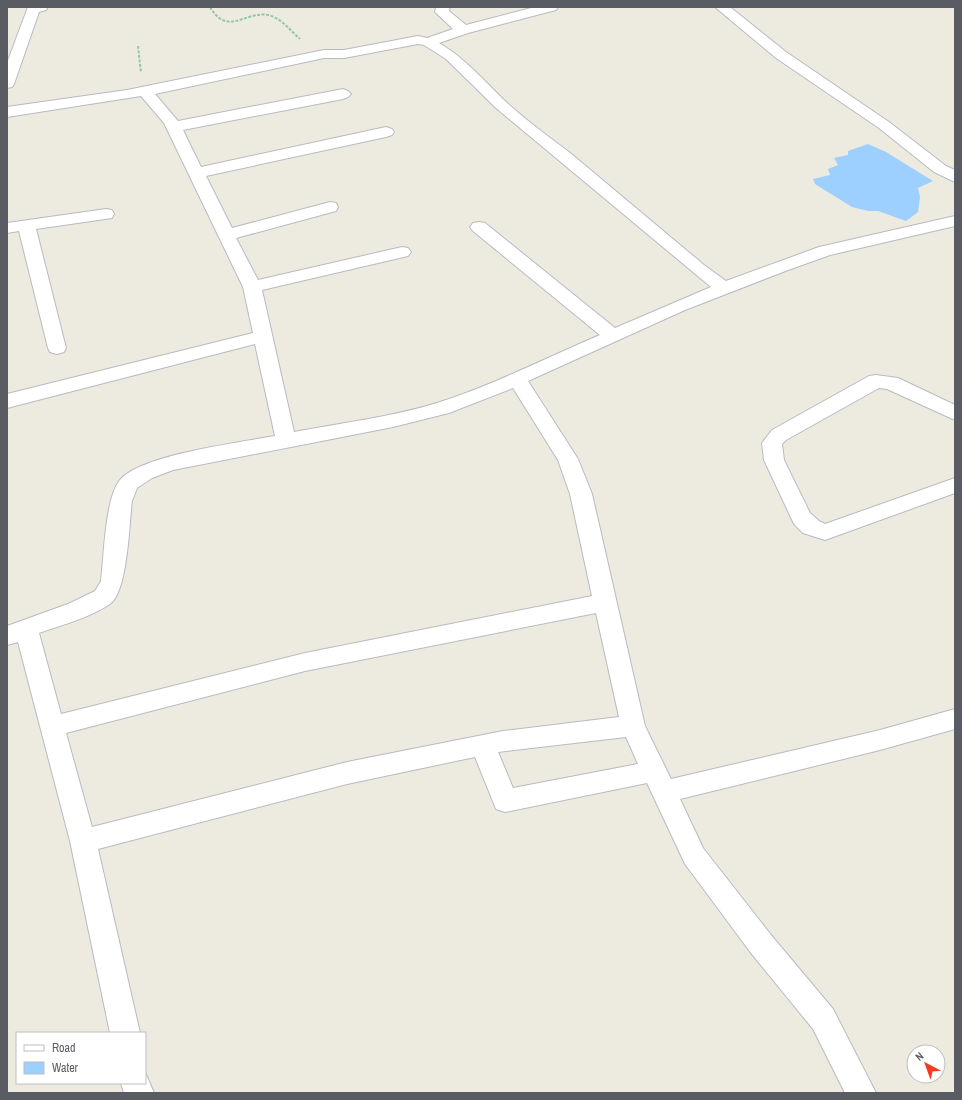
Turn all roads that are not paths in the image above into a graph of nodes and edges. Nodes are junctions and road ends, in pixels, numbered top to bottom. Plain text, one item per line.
1 (41, 7) edge
2 (443, 7) edge
3 (551, 7) edge
4 (722, 7) edge
5 (463, 30) junction
6 (428, 42) junction
7 (7, 84) edge
8 (144, 92) junction
9 (343, 94) dead end
10 (7, 112) edge
11 (174, 127) junction
12 (386, 132) dead end
13 (196, 173) junction
14 (955, 177) edge
15 (330, 208) dead end
16 (106, 214) dead end
17 (955, 221) edge
18 (26, 225) junction
19 (479, 227) dead end
20 (7, 228) edge
21 (227, 235) junction
22 (402, 252) dead end
23 (252, 287) junction
24 (725, 289) junction
25 (263, 336) junction
26 (613, 336) junction
27 (57, 348) dead end
28 (517, 379) junction
29 (7, 401) edge
30 (955, 414) edge
31 (286, 441) junction
32 (955, 485) edge
33 (605, 602) junction
34 (17, 633) edge
35 (955, 719) edge
36 (53, 726) junction
37 (633, 726) junction
38 (483, 745) junction
39 (660, 781) junction
40 (83, 841) junction
41 (125, 1032) edge
42 (861, 1093) edge

1 - 7 street
2 - 5 street
3 - 5 street
4 - 14 street
5 - 6 street
6 - 8 street
6 - 24 street
8 - 10 street
8 - 11 street
9 - 11 street
11 - 13 street
12 - 13 street
13 - 21 street
15 - 21 street
16 - 18 street
17 - 24 street
18 - 20 street
18 - 27 street
19 - 26 street
21 - 23 street
22 - 23 street
23 - 25 street
24 - 26 street
25 - 29 street
25 - 31 street
26 - 28 street
28 - 31 street
28 - 33 street
30 - 32 street
31 - 34 street
33 - 36 street
33 - 37 street
34 - 36 street
35 - 39 street
36 - 40 street
37 - 38 street
37 - 39 street
38 - 39 street
38 - 40 street
39 - 42 street
40 - 41 street

